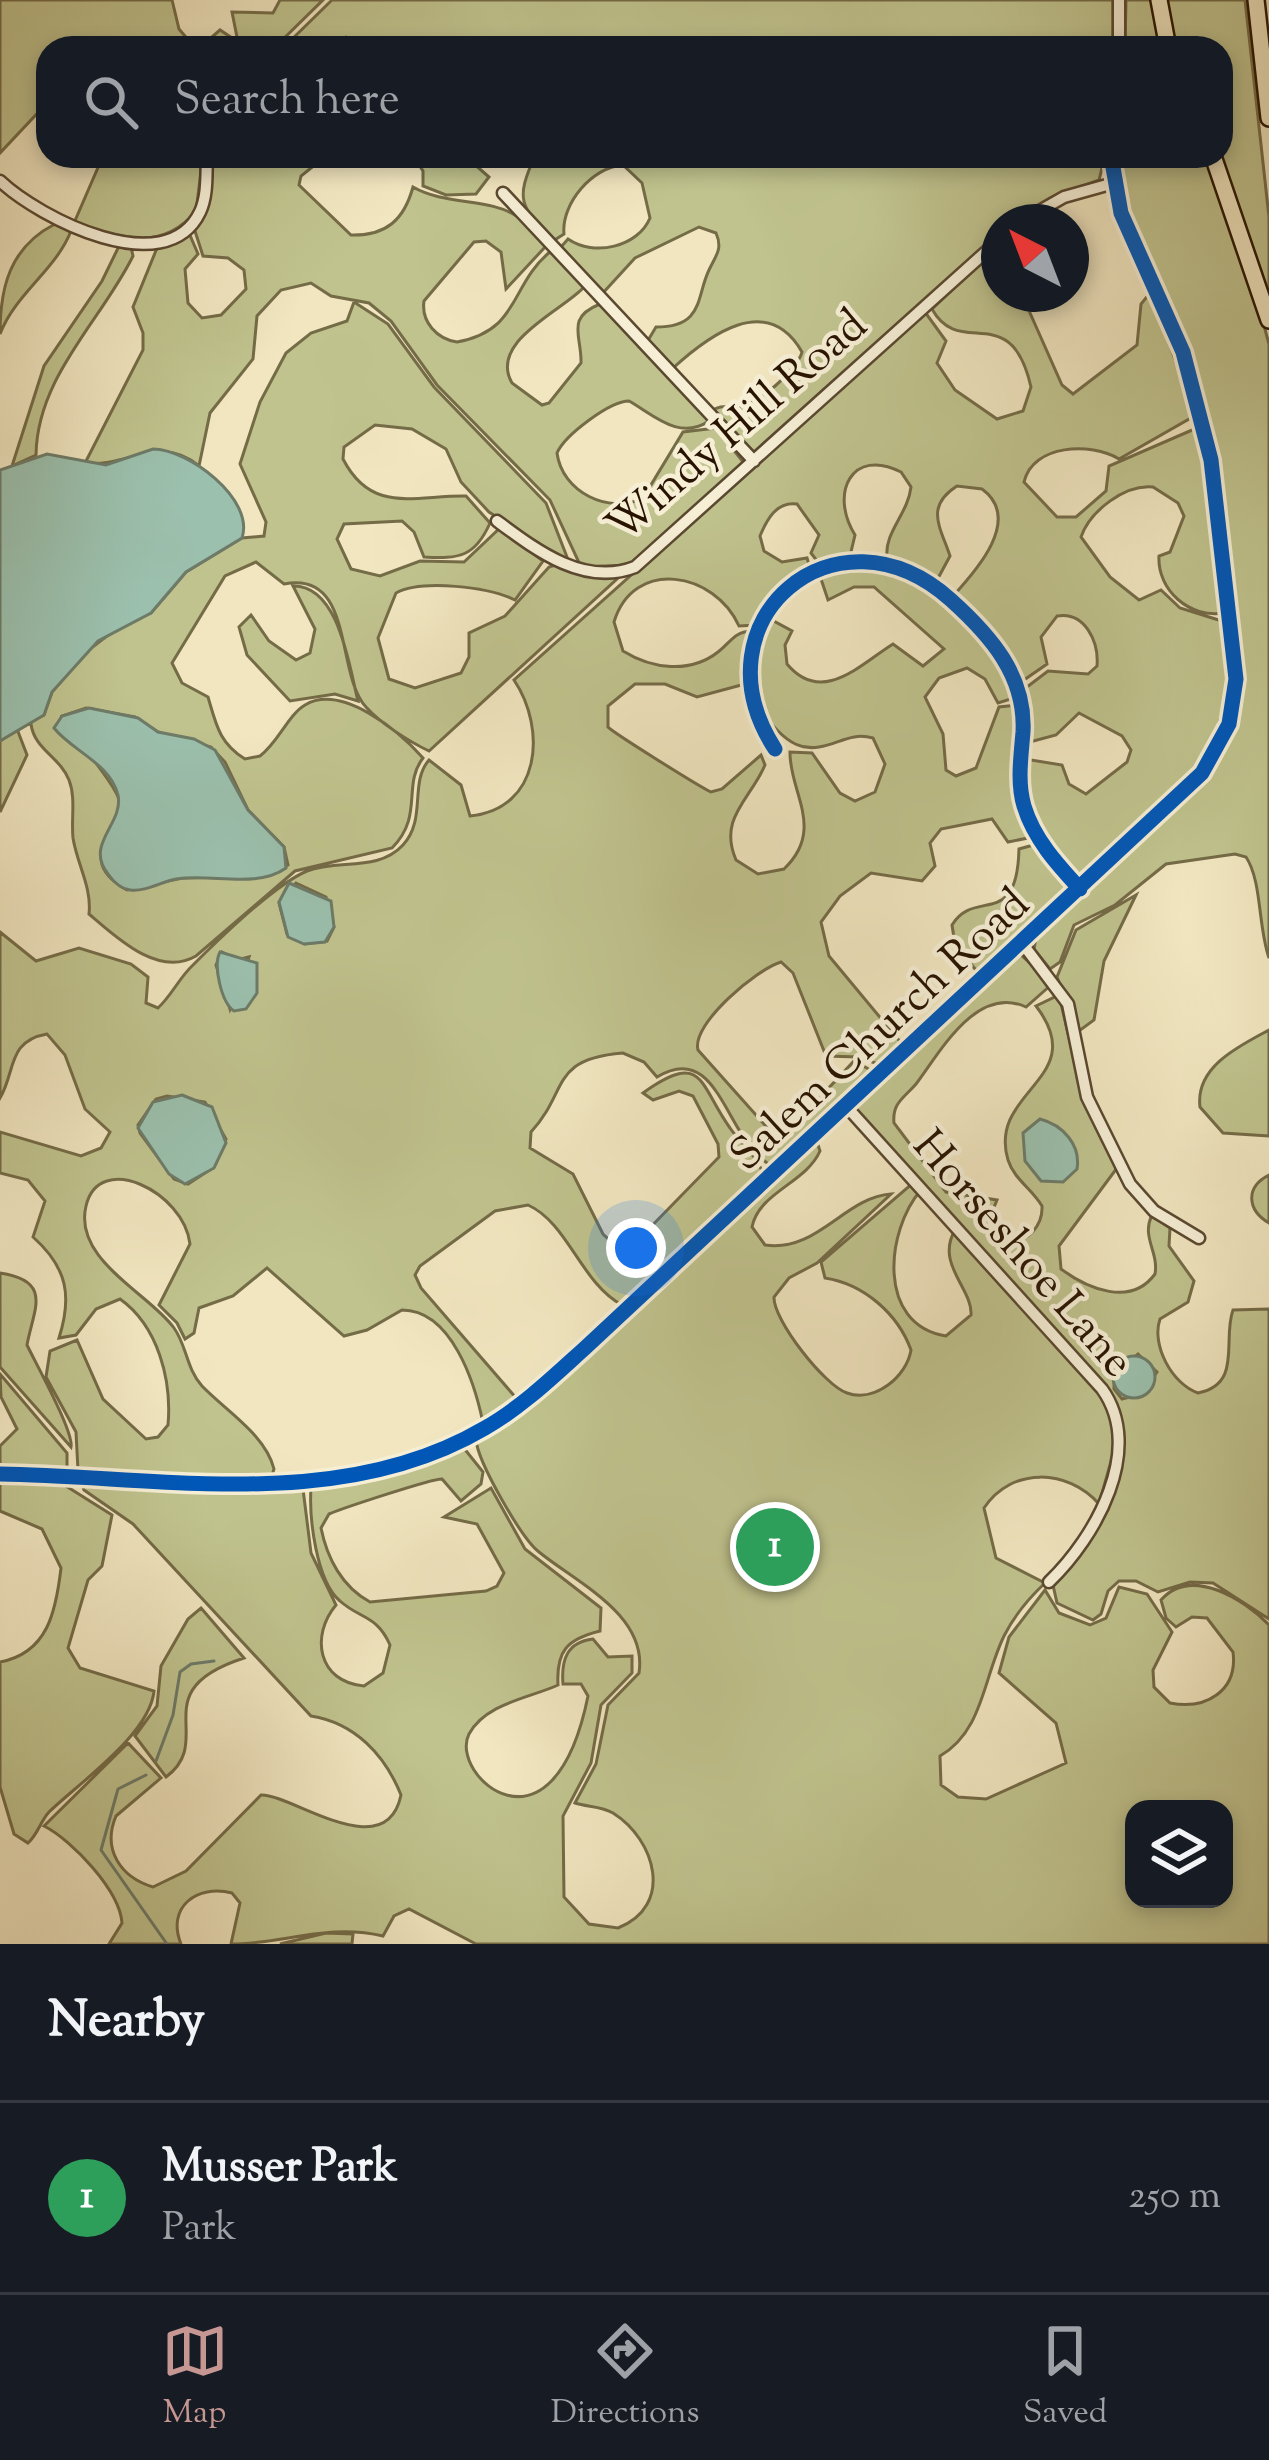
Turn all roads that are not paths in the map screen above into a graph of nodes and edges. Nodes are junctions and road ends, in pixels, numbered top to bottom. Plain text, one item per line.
1 (1119, 0) edge
2 (1159, 0) edge
3 (1256, 0) edge
4 (1119, 36) edge
5 (1166, 36) edge
6 (1269, 118) edge
7 (205, 168) edge
8 (1112, 168) edge
9 (1217, 168) edge
10 (0, 182) edge
11 (1114, 183) junction
12 (503, 193) dead end
13 (1052, 204) edge
14 (981, 256) edge
15 (1269, 320) edge
16 (754, 461) junction
17 (497, 521) dead end
18 (775, 749) dead end
19 (1080, 889) junction
20 (1022, 943) junction
21 (846, 1106) junction
22 (1199, 1238) dead end
23 (0, 1474) edge
24 (1049, 1582) dead end

1 - 4 street
2 - 5 highway
3 - 6 highway
7 - 10 street
8 - 11 street, Salem Church Road
9 - 15 highway
11 - 13 street
11 - 19 street, Salem Church Road
12 - 16 street
14 - 16 street, Windy Hill Road
16 - 17 street, Windy Hill Road
18 - 19 street
19 - 20 street, Salem Church Road
20 - 21 street, Salem Church Road
20 - 22 street
21 - 23 street, Salem Church Road
21 - 24 street, Horseshoe Lane

